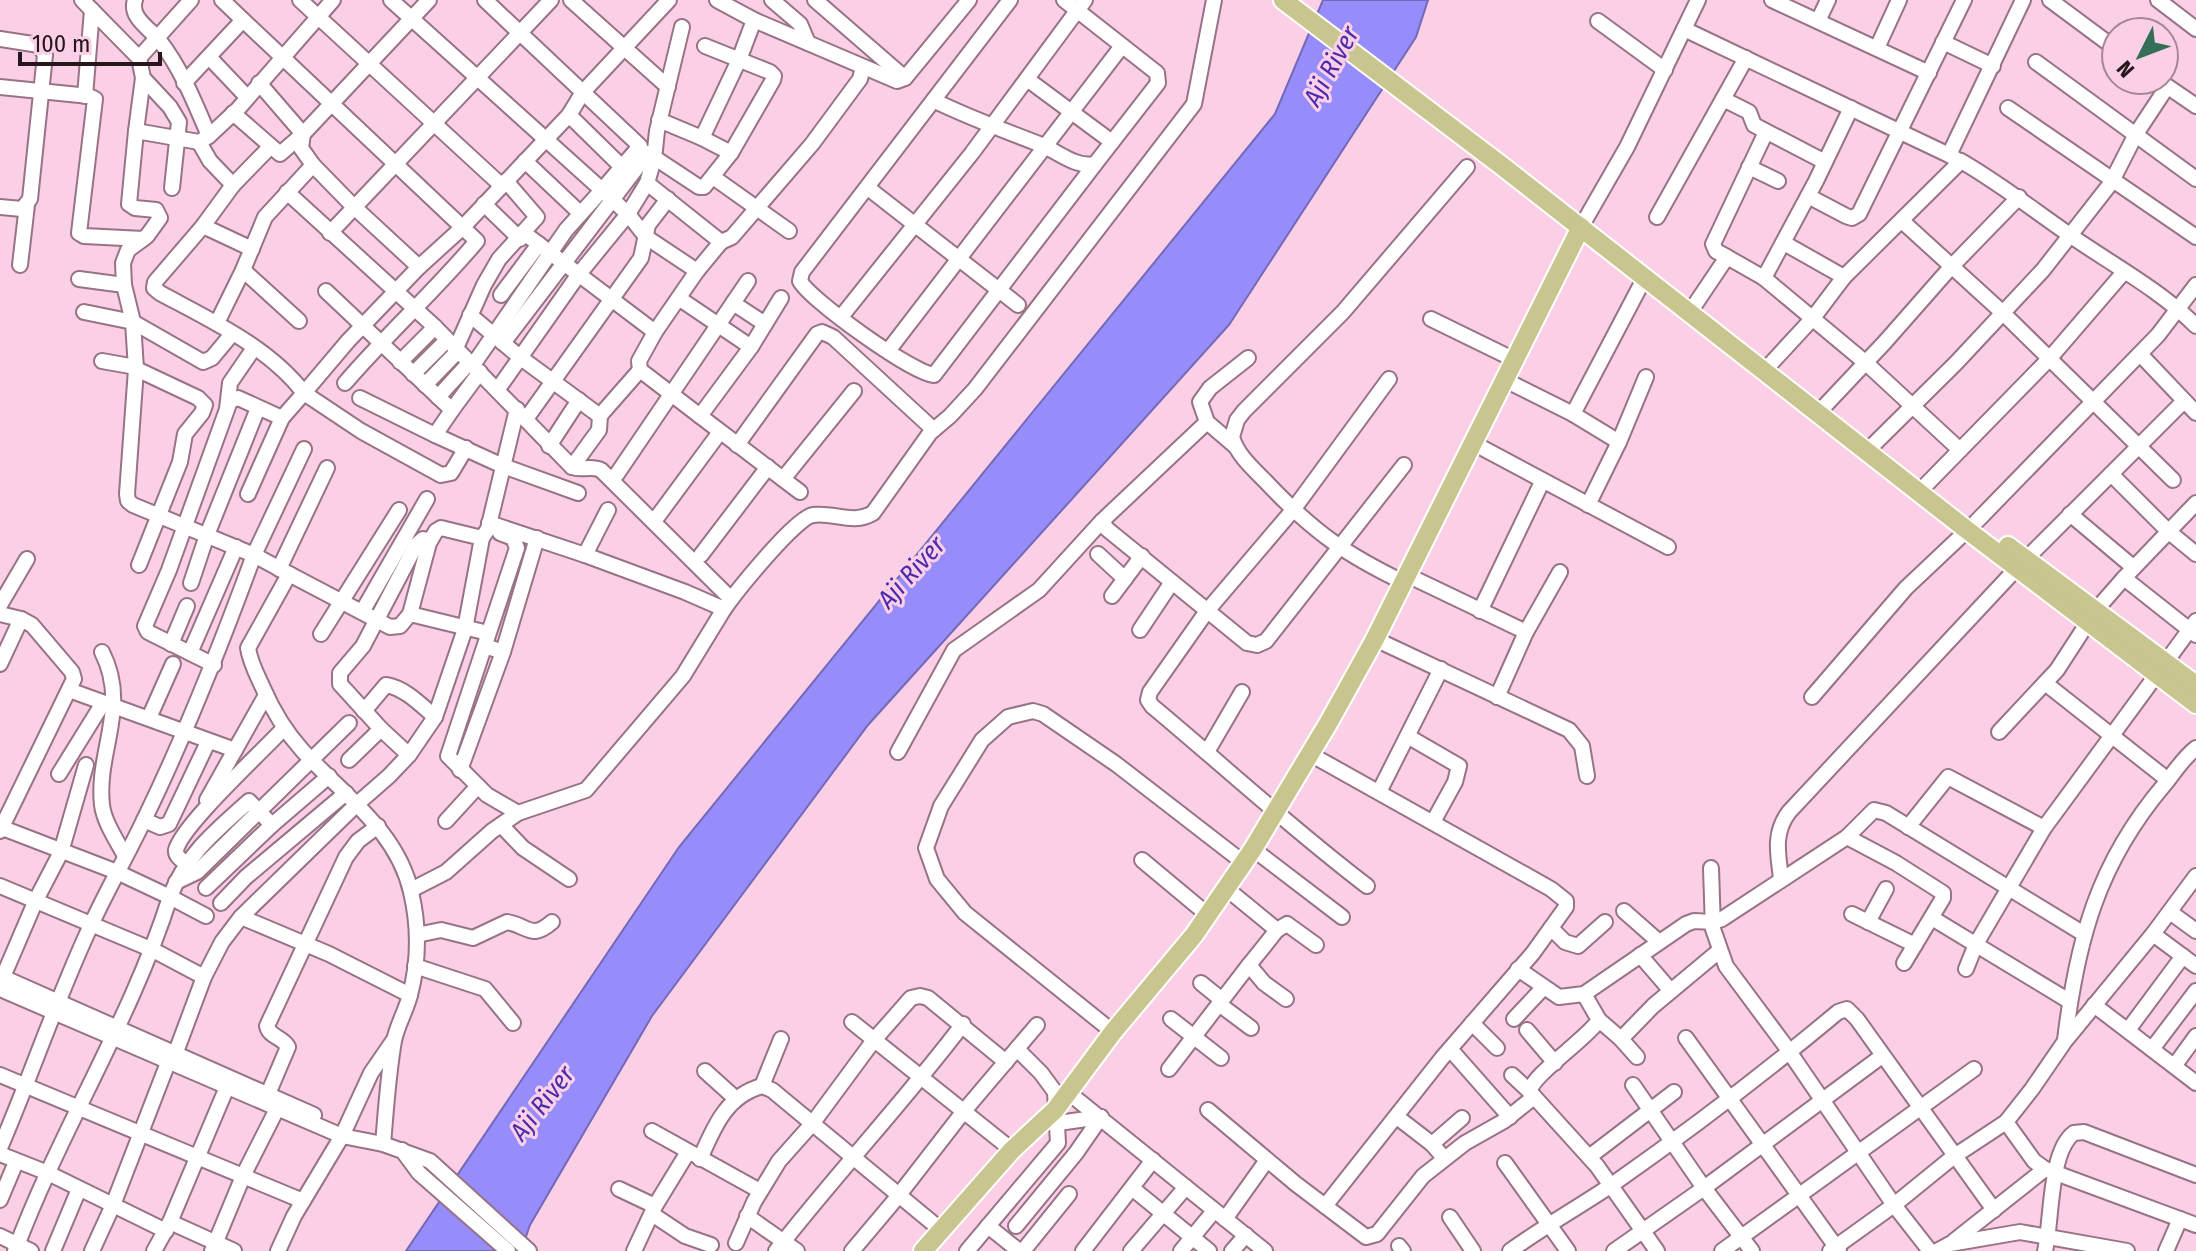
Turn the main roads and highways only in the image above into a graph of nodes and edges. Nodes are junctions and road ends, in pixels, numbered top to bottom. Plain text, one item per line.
1 (1283, 0) edge
2 (1299, 0) edge
3 (1506, 163) junction
4 (1583, 223) junction
5 (1693, 308) junction
6 (2161, 668) junction
7 (2196, 685) edge
8 (2196, 704) edge
9 (923, 1251) edge

1 - 3 main road
2 - 3 main road
3 - 4 main road
4 - 5 main road
4 - 5 main road
4 - 9 main road
5 - 6 main road
6 - 7 main road
6 - 8 main road

